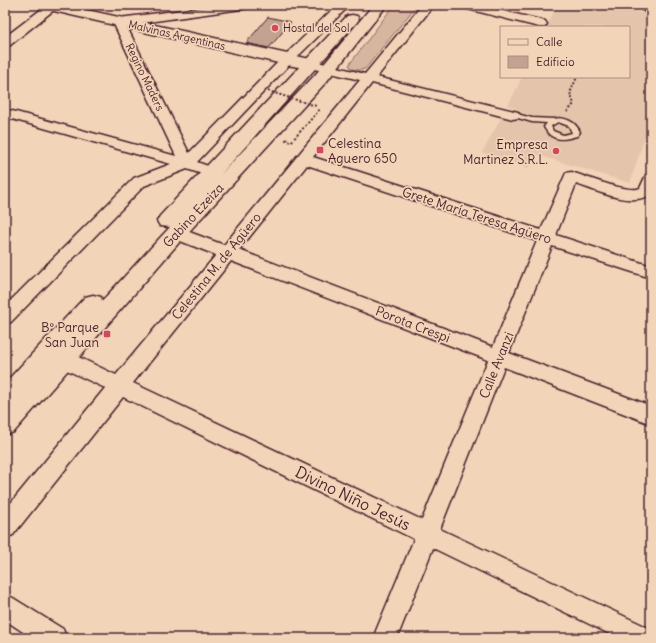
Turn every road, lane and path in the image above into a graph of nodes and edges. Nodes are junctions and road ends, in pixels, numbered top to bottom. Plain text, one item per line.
1 (249, 5) edge
2 (344, 5) edge
3 (364, 5) edge
4 (380, 5) edge
5 (428, 5) edge
6 (464, 5) edge
7 (641, 5) edge
8 (50, 6) edge
9 (651, 11) edge
10 (118, 22) junction
11 (541, 24) dead end
12 (5, 43) edge
13 (287, 60) junction
14 (319, 66) junction
15 (368, 78) junction
16 (577, 78) edge
17 (268, 91) dead end
18 (320, 109) dead end
19 (311, 112) dead end
20 (5, 113) edge
21 (513, 115) joint
22 (532, 120) junction
23 (561, 120) junction
24 (553, 121) junction
25 (548, 130) junction
26 (291, 134) dead end
27 (304, 158) junction
28 (187, 164) junction
29 (211, 172) junction
30 (651, 179) edge
31 (176, 233) junction
32 (547, 238) junction
33 (227, 253) junction
34 (651, 272) edge
35 (5, 317) edge
36 (499, 357) junction
37 (63, 359) junction
38 (119, 386) junction
39 (8, 392) edge
40 (651, 415) edge
41 (5, 424) edge
42 (5, 527) edge
43 (427, 534) junction
44 (5, 606) edge
45 (54, 638) edge
46 (385, 638) edge
47 (644, 638) edge

1 - 10 street
2 - 13 street
3 - 14 main road, Gabino Ezeiza
4 - 14 main road, Gabino Ezeiza
5 - 15 street, Celestina M. de Agüero
6 - 11 street
7 - 9 street
8 - 10 main road, Malvinas Argentinas
8 - 12 street
10 - 13 main road, Malvinas Argentinas
10 - 28 street, Regino Maders
13 - 14 main road, Malvinas Argentinas
13 - 28 street
14 - 15 street
14 - 29 main road, Gabino Ezeiza
14 - 31 main road, Gabino Ezeiza
15 - 21 street
15 - 27 street, Celestina M. de Agüero
16 - 23 path
17 - 19 path, bridge
18 - 26 path
20 - 28 street
21 - 22 lane
22 - 24 lane
22 - 25 lane
23 - 24 lane
23 - 25 lane
24 - 25 lane
27 - 32 street, Grete María Teresa Agüero
27 - 33 street, Celestina M. de Agüero
28 - 29 street
28 - 35 street
29 - 39 main road, Gabino Ezeiza
30 - 32 street, Calle Avanzi
31 - 33 street, Porota Crespi
31 - 37 main road, Gabino Ezeiza
32 - 34 street, Grete María Teresa Agüero
32 - 36 street, Calle Avanzi
33 - 36 street, Porota Crespi
33 - 38 street, Celestina M. de Agüero
36 - 40 street, Porota Crespi
36 - 43 street, Calle Avanzi
37 - 38 street, Divino Niño Jesús
37 - 41 main road, Gabino Ezeiza
38 - 42 street, Celestina M. de Agüero
38 - 43 street, Divino Niño Jesús
43 - 46 street, Calle Avanzi
43 - 47 street, Divino Niño Jesús
44 - 45 street

